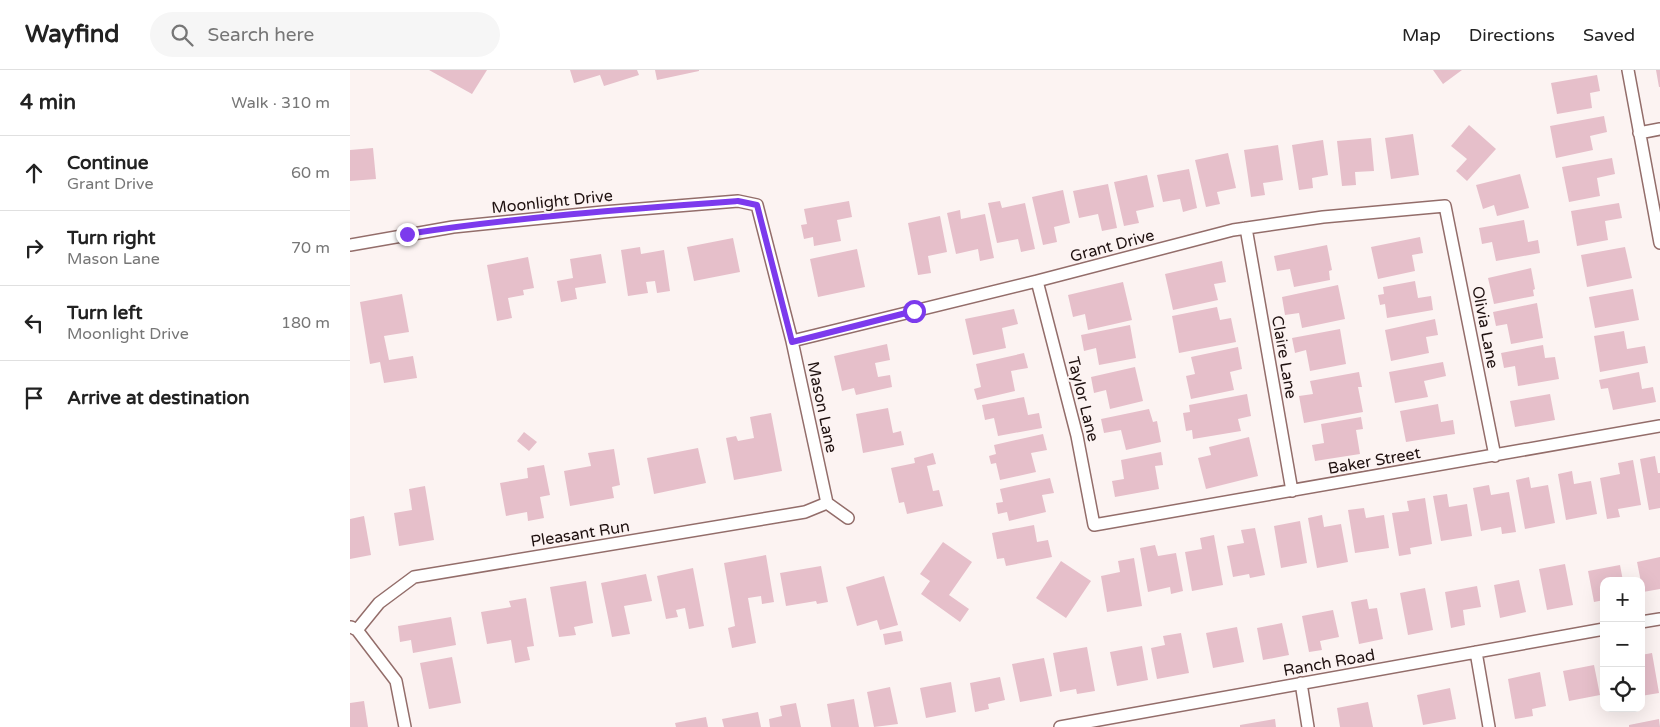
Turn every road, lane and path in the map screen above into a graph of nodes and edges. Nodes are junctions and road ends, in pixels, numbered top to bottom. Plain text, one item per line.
1 (1628, 70) edge
2 (1660, 129) edge
3 (1639, 133) junction
4 (757, 205) joint
5 (1445, 206) joint
6 (1246, 228) junction
7 (1660, 243) edge
8 (350, 245) edge
9 (1037, 281) junction
10 (792, 342) junction
11 (1660, 426) edge
12 (1495, 456) junction
13 (1292, 491) junction
14 (827, 503) junction
15 (848, 518) dead end
16 (1094, 525) joint
17 (1660, 618) edge
18 (1645, 621) edge
19 (354, 628) edge
20 (1600, 630) edge
21 (1476, 652) junction
22 (1301, 683) junction
23 (1130, 714) junction
24 (405, 727) edge
25 (1060, 727) edge
26 (1132, 727) edge
27 (1308, 727) edge
28 (1489, 727) edge

1 - 3 street
2 - 3 street
3 - 7 street
4 - 8 street, Moonlight Drive
4 - 10 street, Mason Lane
5 - 6 street, Grant Drive
5 - 12 street, Olivia Lane
6 - 9 street, Grant Drive
6 - 13 street, Claire Lane
9 - 10 street, Grant Drive
9 - 16 street, Taylor Lane
10 - 14 street, Mason Lane
11 - 12 street, Baker Street
12 - 13 street, Baker Street
13 - 16 street, Baker Street
14 - 15 street
14 - 19 street, Pleasant Run
17 - 18 street
19 - 24 street
20 - 21 street, Ranch Road
21 - 22 street, Ranch Road
21 - 28 street
22 - 23 street, Ranch Road
22 - 27 street
23 - 25 street, Ranch Road
23 - 26 street

